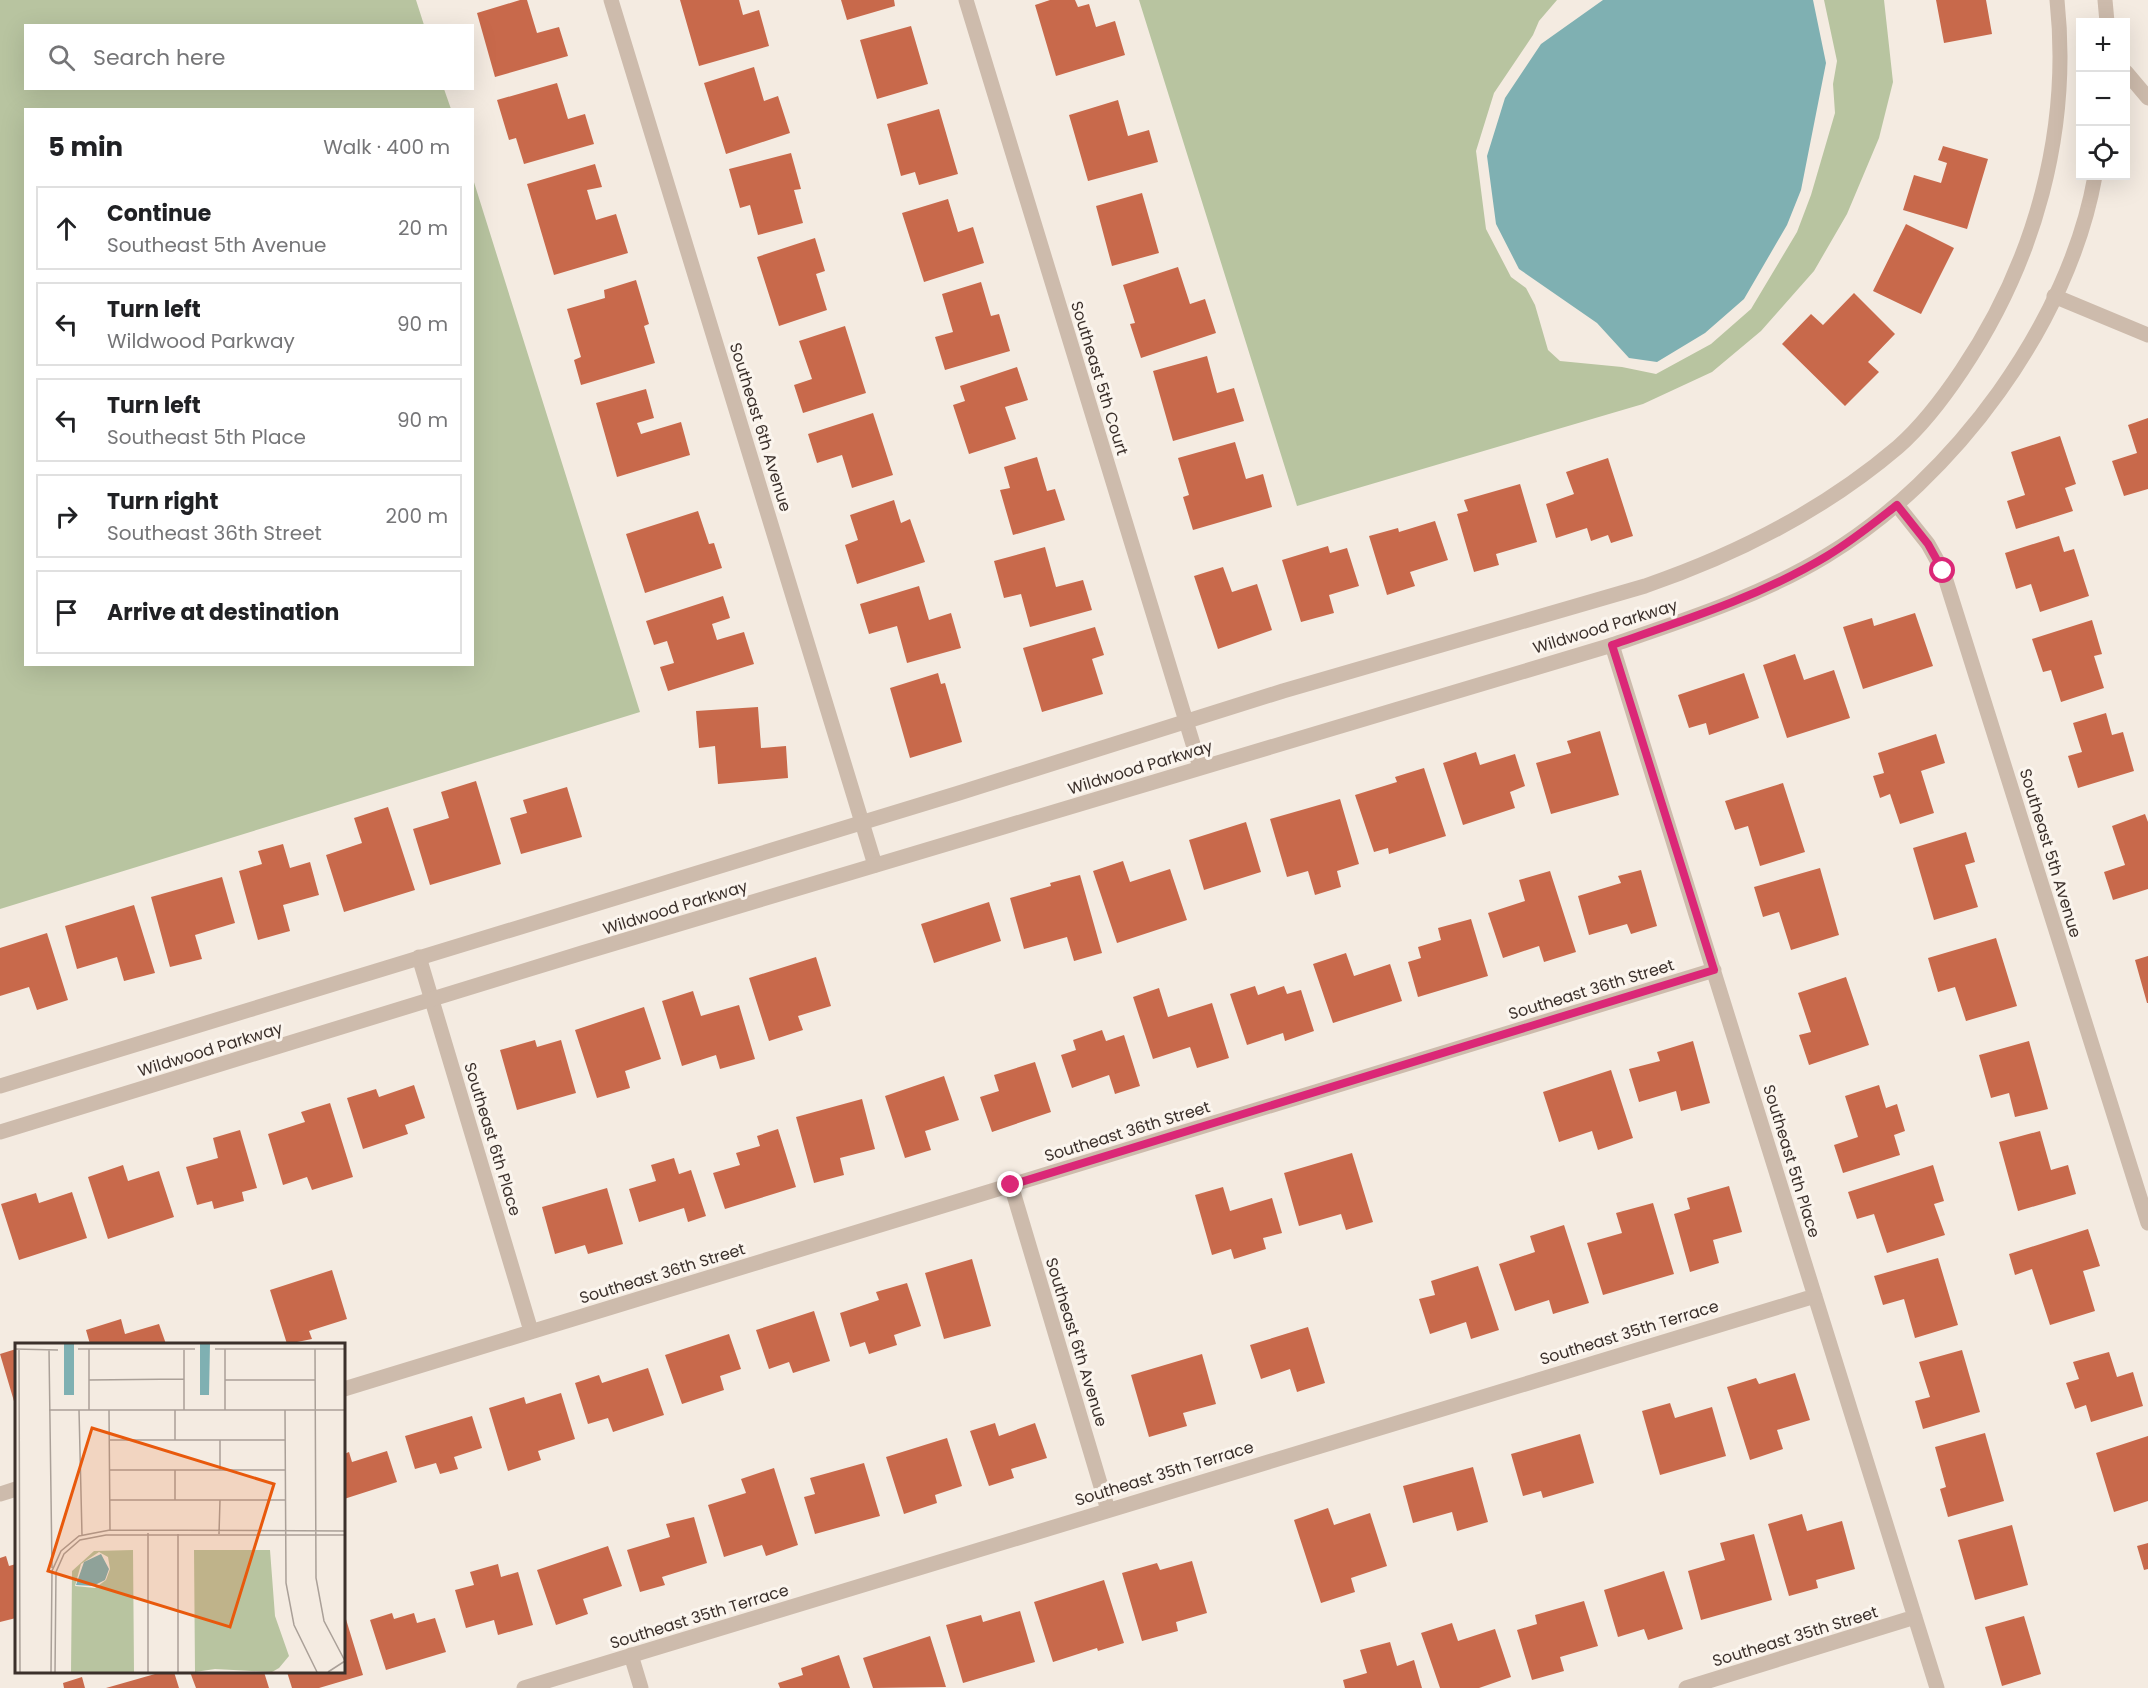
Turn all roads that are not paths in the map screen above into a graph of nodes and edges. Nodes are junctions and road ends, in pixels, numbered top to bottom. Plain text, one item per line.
1 (611, 0) edge
2 (966, 0) edge
3 (2057, 0) edge
4 (2105, 0) edge
5 (2107, 18) edge
6 (2130, 77) edge
7 (2148, 98) edge
8 (2094, 180) edge
9 (2054, 296) junction
10 (2148, 335) edge
11 (1897, 505) junction
12 (1612, 645) junction
13 (1186, 721) junction
14 (1200, 767) junction
15 (863, 822) junction
16 (876, 865) junction
17 (419, 957) junction
18 (1714, 970) junction
19 (432, 1000) junction
20 (0, 1086) edge
21 (0, 1132) edge
22 (1011, 1185) junction
23 (2148, 1223) edge
24 (1815, 1296) junction
25 (531, 1331) junction
26 (345, 1389) edge
27 (15, 1489) edge
28 (0, 1494) edge
29 (1108, 1510) junction
30 (1915, 1617) junction
31 (631, 1655) junction
32 (524, 1688) edge
33 (641, 1688) edge
34 (1686, 1688) edge
35 (1936, 1688) edge

1 - 15 street, Southeast 6th Avenue
2 - 13 street, Southeast 5th Court
3 - 13 street, Wildwood Parkway
4 - 5 street
6 - 7 street
8 - 9 street, Wildwood Parkway
9 - 10 street
9 - 11 street, Wildwood Parkway
11 - 12 street, Wildwood Parkway
11 - 23 street, Southeast 5th Avenue
12 - 14 street, Wildwood Parkway
12 - 18 street, Southeast 5th Place
13 - 14 street, Southeast 5th Court
13 - 15 street, Wildwood Parkway
14 - 16 street, Wildwood Parkway
15 - 16 street, Southeast 6th Avenue
15 - 17 street, Wildwood Parkway
16 - 19 street, Wildwood Parkway
17 - 19 street, Southeast 6th Place
17 - 20 street, Wildwood Parkway
18 - 22 street, Southeast 36th Street
18 - 24 street, Southeast 5th Place
19 - 21 street, Wildwood Parkway
19 - 25 street, Southeast 6th Place
22 - 25 street, Southeast 36th Street
22 - 29 street, Southeast 6th Avenue
24 - 29 street, Southeast 35th Terrace
24 - 30 street, Southeast 5th Place
25 - 26 street, Southeast 36th Street
27 - 28 street
29 - 31 street, Southeast 35th Terrace
30 - 34 street, Southeast 35th Street
30 - 35 street, Southeast 5th Place
31 - 32 street, Southeast 35th Terrace
31 - 33 street

